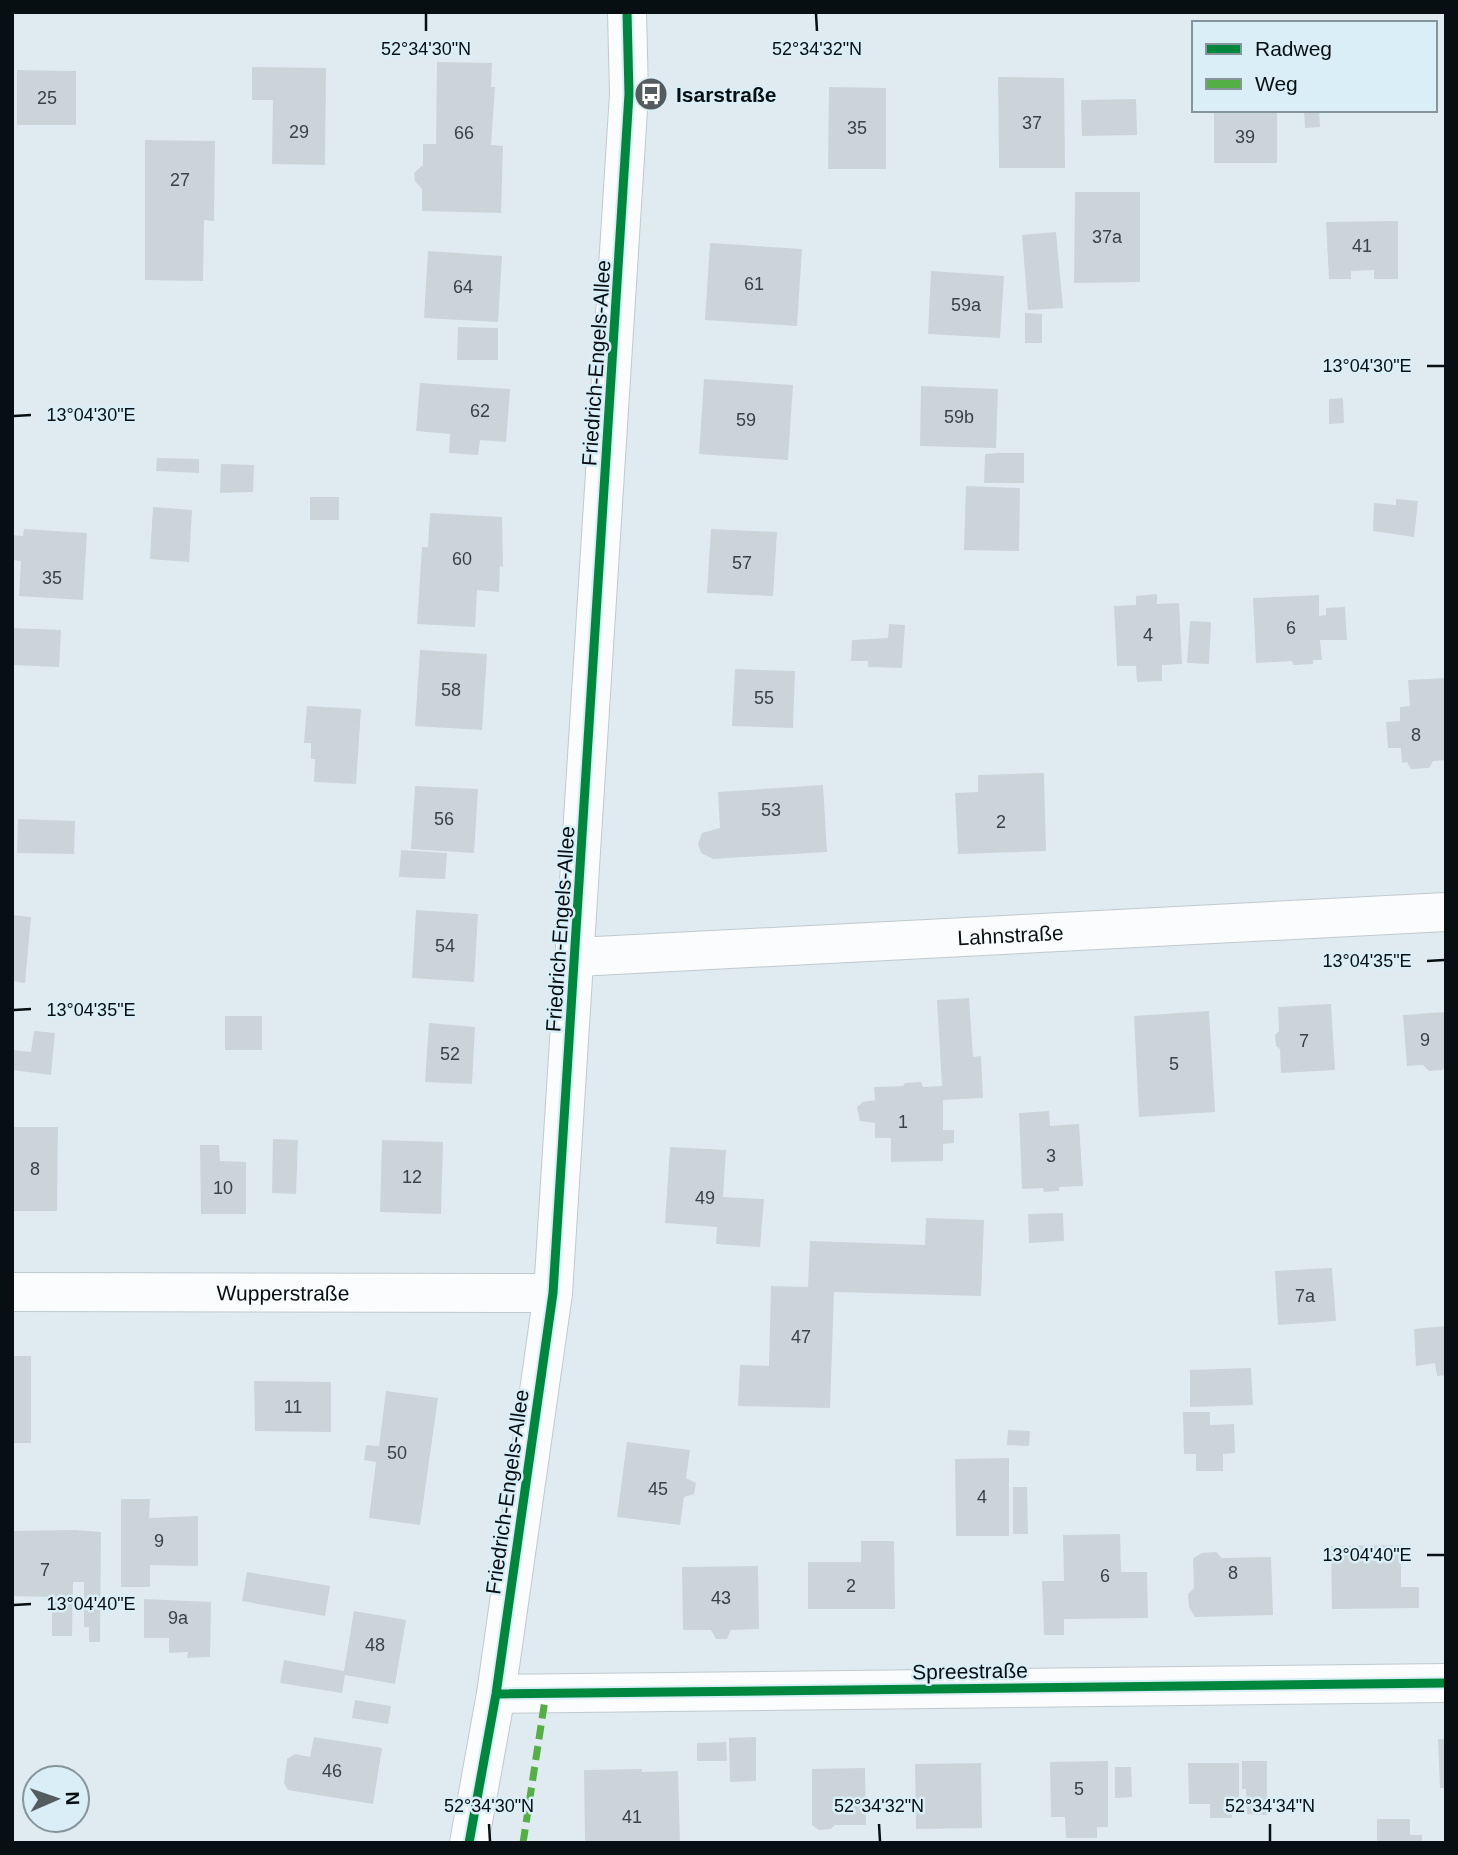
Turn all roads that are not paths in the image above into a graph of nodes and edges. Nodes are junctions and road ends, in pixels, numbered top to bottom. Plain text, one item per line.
1 (627, 12) edge
2 (1446, 912) edge
3 (577, 957) junction
4 (12, 1292) edge
5 (553, 1293) junction
6 (1446, 1683) edge
7 (496, 1694) junction
8 (469, 1843) edge

1 - 3 street, Friedrich-Engels-Allee
2 - 3 street, Lahnstraße
3 - 5 street, Friedrich-Engels-Allee
4 - 5 street, Wupperstraße
5 - 7 street, Friedrich-Engels-Allee
6 - 7 street, Spreestraße
7 - 8 street, Friedrich-Engels-Allee

